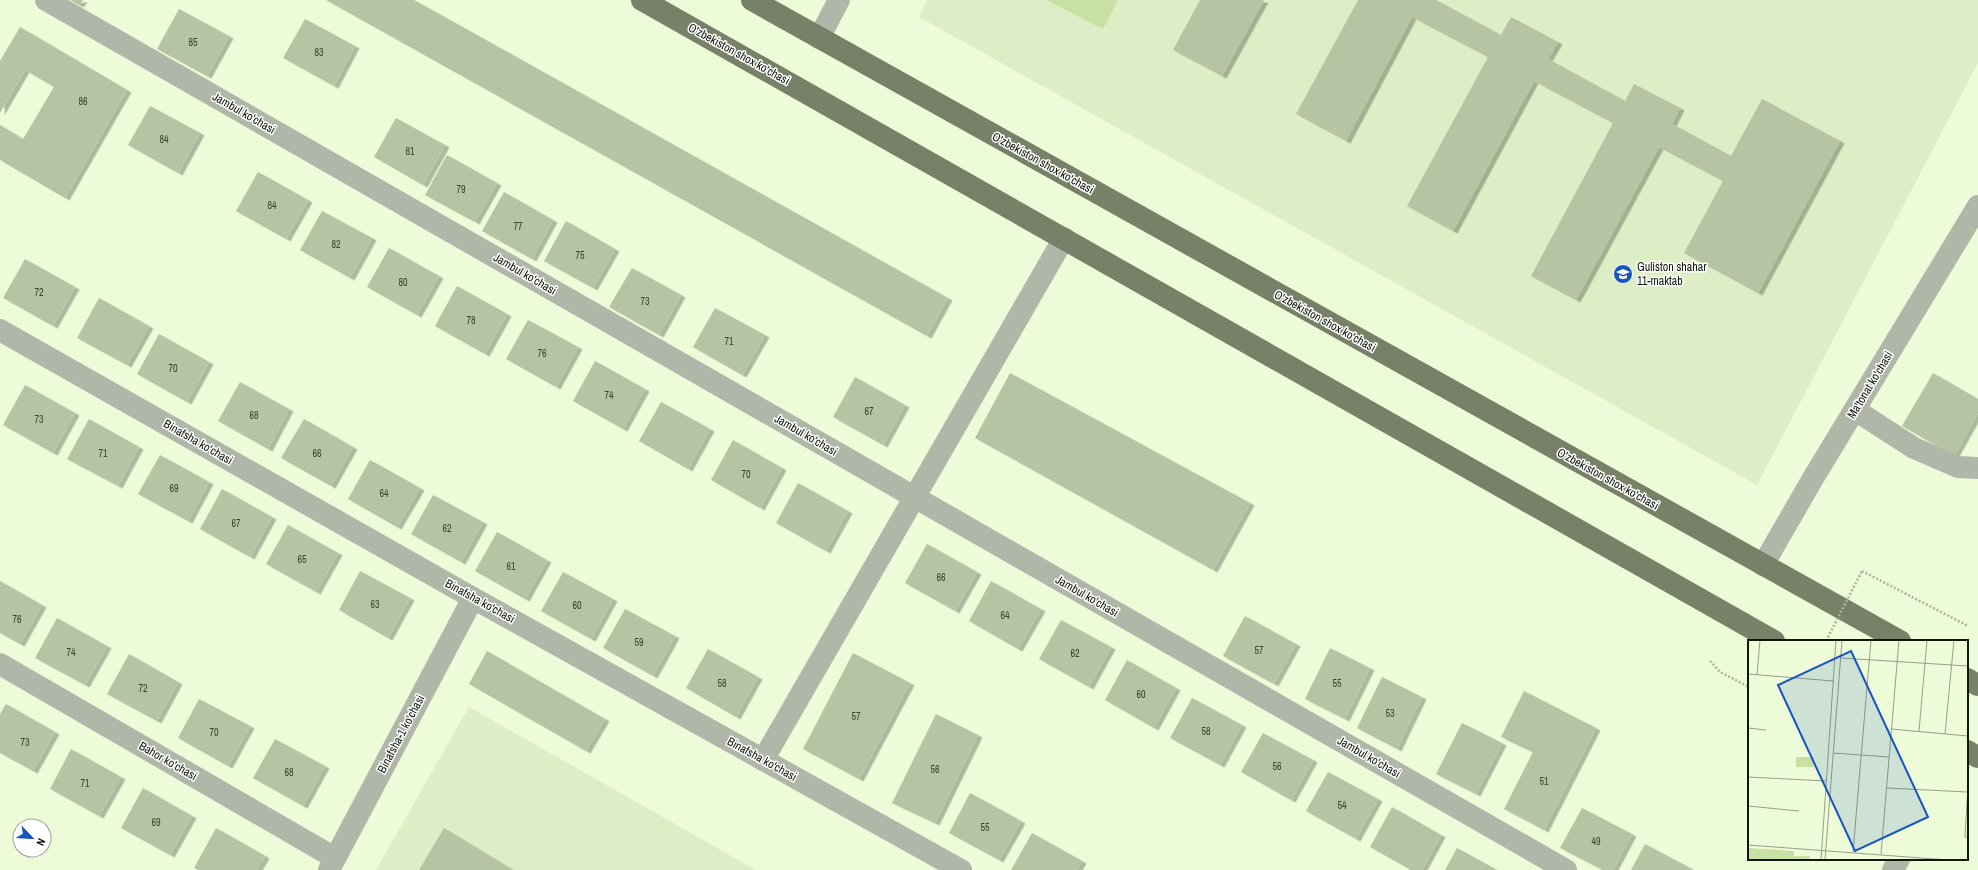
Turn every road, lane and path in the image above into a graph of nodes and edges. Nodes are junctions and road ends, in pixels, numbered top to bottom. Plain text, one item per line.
1 (46, 0) edge
2 (642, 0) edge
3 (752, 0) edge
4 (839, 0) edge
5 (819, 38) junction
6 (1978, 206) edge
7 (1064, 238) junction
8 (0, 330) edge
9 (1855, 410) junction
10 (1978, 468) edge
11 (914, 497) junction
12 (1763, 565) junction
13 (473, 598) junction
14 (1968, 626) dead end
15 (1772, 640) edge
16 (1827, 640) edge
17 (1898, 640) edge
18 (1710, 660) dead end
19 (0, 664) edge
20 (1968, 679) edge
21 (1978, 685) edge
22 (1748, 686) edge
23 (1968, 752) edge
24 (1978, 757) edge
25 (763, 760) junction
26 (1898, 860) edge
27 (332, 864) edge
28 (961, 870) edge
29 (1566, 870) edge
30 (1892, 870) edge

1 - 11 street, Jambul ko'chasi
2 - 7 main road, O'zbekiston shox ko'chasi
3 - 5 main road, O'zbekiston shox ko'chasi
4 - 5 street
5 - 12 main road, O'zbekiston shox ko'chasi
6 - 9 street, Ma'tonat ko'chasi
7 - 11 street
7 - 15 main road, O'zbekiston shox ko'chasi
8 - 13 street, Binafsha ko'chasi
9 - 10 street
9 - 12 street, Ma'tonat ko'chasi
11 - 25 street
11 - 29 street, Jambul ko'chasi
12 - 17 main road, O'zbekiston shox ko'chasi
13 - 25 street, Binafsha ko'chasi
13 - 27 street, Binafsha-1 ko'chasi
14 - 16 path, bridge
18 - 22 path
19 - 27 street, Bahor ko'chasi
20 - 21 main road
23 - 24 main road
25 - 28 street, Binafsha ko'chasi
26 - 30 street

